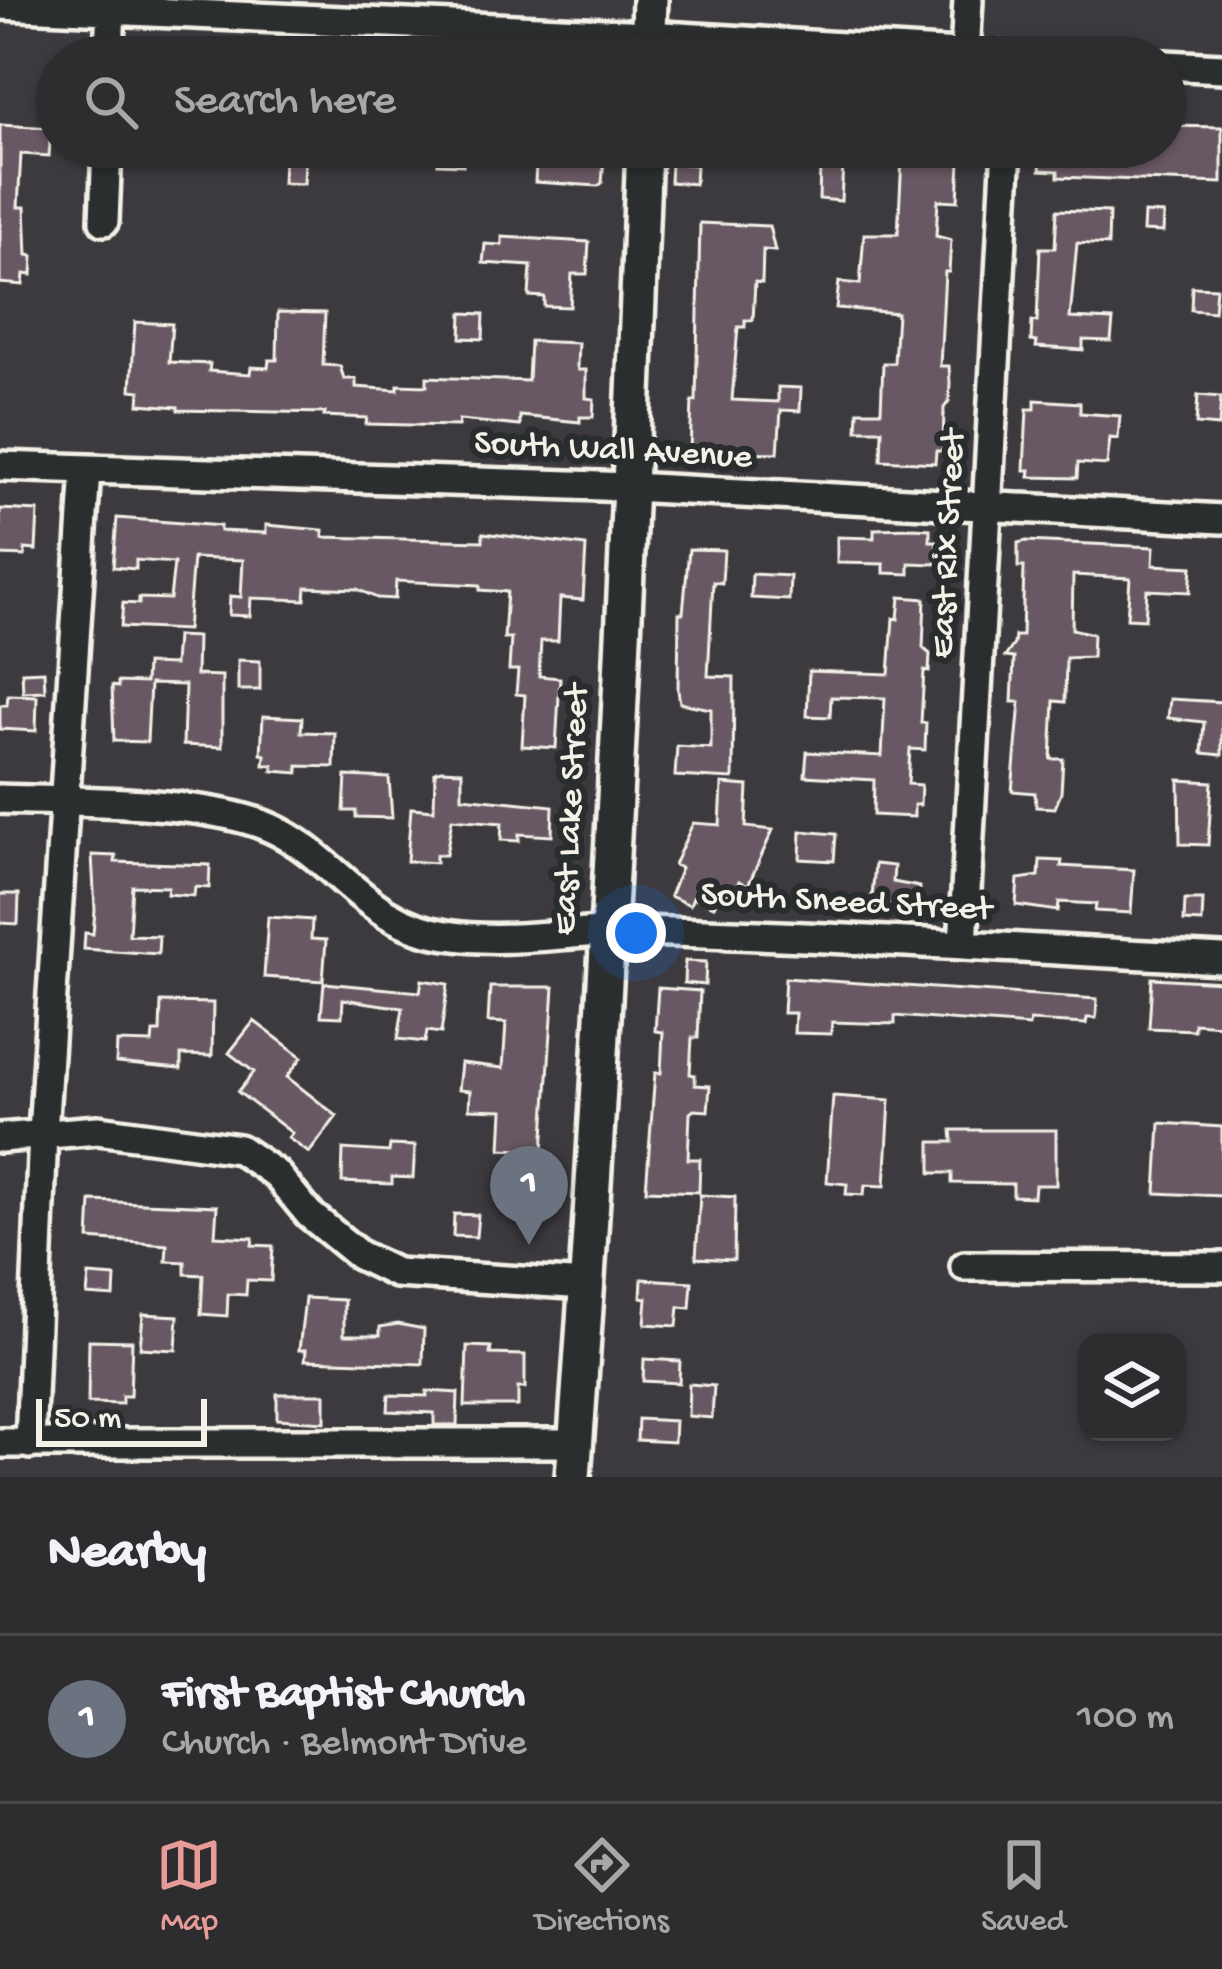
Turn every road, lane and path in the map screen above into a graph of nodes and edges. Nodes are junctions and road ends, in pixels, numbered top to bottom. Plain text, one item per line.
1 (650, 0) edge
2 (968, 0) edge
3 (0, 5) edge
4 (111, 6) edge
5 (411, 13) edge
6 (110, 36) edge
7 (576, 36) edge
8 (648, 36) edge
9 (966, 36) edge
10 (1186, 66) edge
11 (1222, 68) edge
12 (105, 168) edge
13 (643, 168) edge
14 (1006, 168) edge
15 (104, 221) dead end
16 (0, 466) edge
17 (86, 469) junction
18 (631, 487) junction
19 (989, 508) junction
20 (1222, 519) edge
21 (0, 799) edge
22 (64, 802) junction
23 (605, 932) junction
24 (963, 945) junction
25 (1222, 959) edge
26 (43, 1133) junction
27 (0, 1138) edge
28 (965, 1266) dead end
29 (1222, 1267) edge
30 (587, 1285) junction
31 (0, 1444) edge
32 (30, 1444) junction
33 (574, 1460) edge

1 - 8 street
2 - 9 street
3 - 4 street
4 - 5 street
4 - 6 street
5 - 7 street
10 - 11 street
12 - 15 street
13 - 18 street, East Lake Street
14 - 19 street, East Rix Street
16 - 17 street, South Wall Avenue
17 - 18 street, South Wall Avenue
17 - 22 street
18 - 19 street, South Wall Avenue
18 - 23 street, East Lake Street
19 - 20 street, South Wall Avenue
19 - 24 street, East Rix Street
21 - 22 street, South Sneed Street
22 - 23 street, South Sneed Street
22 - 26 street
23 - 24 street, South Sneed Street
23 - 30 street, East Lake Street
24 - 25 street, South Sneed Street
26 - 27 street
26 - 30 street
26 - 32 street
28 - 29 street
30 - 33 street, East Lake Street
31 - 32 street
32 - 33 street

